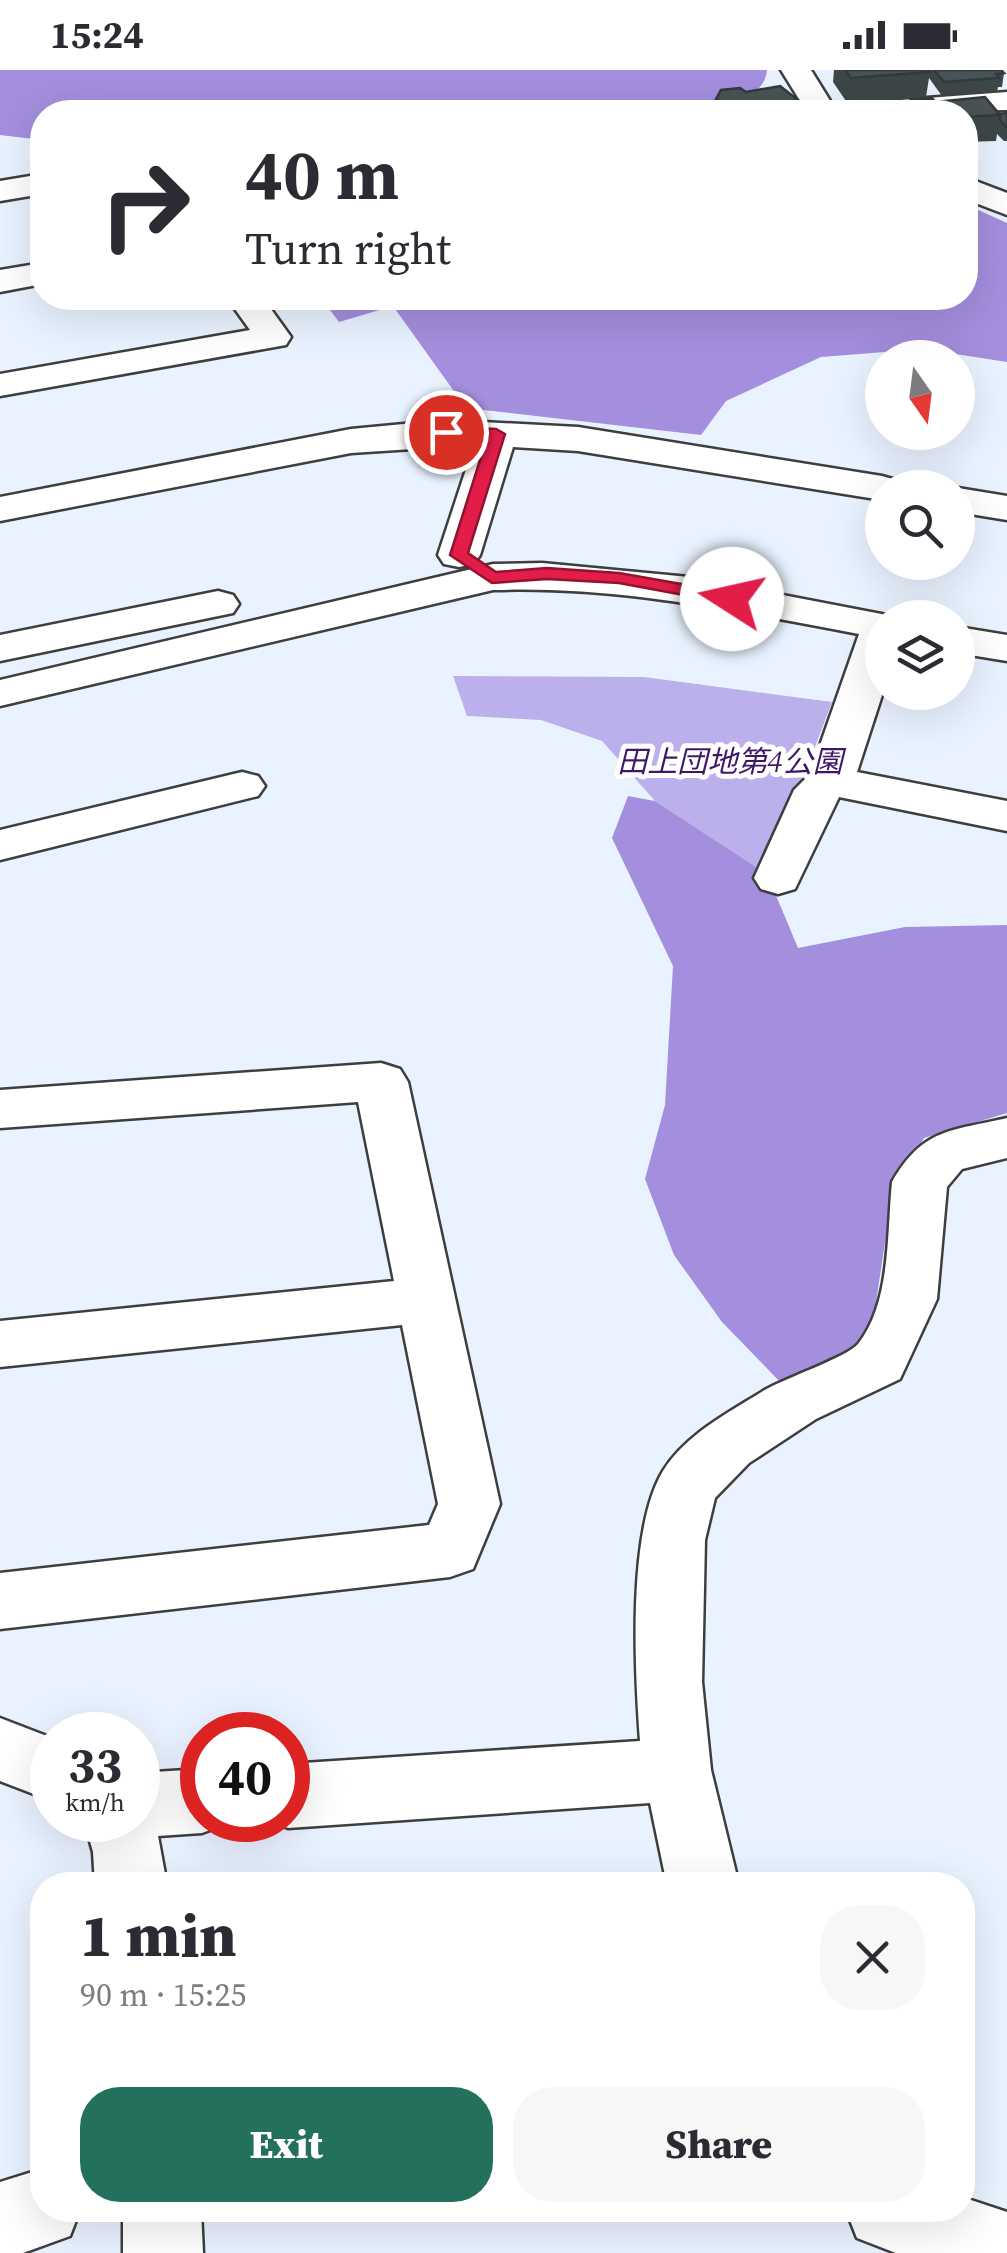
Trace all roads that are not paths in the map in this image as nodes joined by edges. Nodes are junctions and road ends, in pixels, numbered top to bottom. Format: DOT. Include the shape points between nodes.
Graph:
graph roads {
  1 [pos="796,70"];
  2 [pos="815,100"];
  3 [pos="1007,101"];
  4 [pos="978,103"];
  5 [pos="0,158"];
  6 [pos="30,161"];
  7 [pos="30,186"];
  8 [pos="0,191"];
  9 [pos="978,193"];
  10 [pos="1007,205"];
  11 [pos="30,276"];
  12 [pos="0,281"];
  13 [pos="254,310"];
  14 [pos="0,385"];
  15 [pos="496,434"];
  16 [pos="865,485"];
  17 [pos="975,503"];
  18 [pos="0,508"];
  19 [pos="1007,508"];
  20 [pos="476,566"];
  21 [pos="865,625"];
  22 [pos="975,643"];
  23 [pos="0,648"];
  24 [pos="1007,648"];
  25 [pos="865,680"];
  26 [pos="0,693"];
  27 [pos="832,781"];
  28 [pos="242,786"];
  29 [pos="1007,816"];
  30 [pos="0,844"];
  31 [pos="778,878"];
  32 [pos="0,1109"];
  33 [pos="1007,1138"];
  34 [pos="426,1300"];
  35 [pos="0,1344"];
  36 [pos="0,1600"];
  37 [pos="0,1749"];
  38 [pos="30,1761"];
  39 [pos="677,1770"];
  40 [pos="310,1795"];
  41 [pos="125,1842"];
  42 [pos="130,1872"];
  43 [pos="700,1872"];
  44 [pos="30,2212"];
  45 [pos="0,2221"];
  46 [pos="162,2222"];
  47 [pos="919,2222"];
  48 [pos="1007,2252"];
  49 [pos="163,2253"];
  1 -- 2 [label="street"];
  3 -- 4 [label="street"];
  5 -- 6 [label="street"];
  7 -- 8 [label="street"];
  9 -- 10 [label="street"];
  11 -- 12 [label="street"];
  13 -- 14 [label="street" via="273,336"];
  15 -- 16 [label="street" via="578,438"];
  15 -- 18 [label="street" via="351,441"];
  15 -- 20 [label="street"];
  17 -- 19 [label="street"];
  20 -- 21 [label="street" via="619,578"];
  20 -- 23 [label="street"];
  20 -- 26 [label="street"];
  22 -- 24 [label="street"];
  25 -- 27 [label="street"];
  27 -- 29 [label="street"];
  27 -- 31 [label="street" via="818,790"];
  28 -- 30 [label="street"];
  32 -- 34 [label="street" via="381,1082"];
  33 -- 39 [label="street" via="944,1154 920,1182 908,1299 878,1362 740,1436 687,1486 673,1540 669,1682"];
  34 -- 35 [label="street"];
  34 -- 36 [label="street" via="469,1504 450,1550"];
  37 -- 38 [label="street"];
  39 -- 40 [label="street"];
  39 -- 43 [label="street"];
  41 -- 42 [label="street"];
  44 -- 45 [label="street"];
  46 -- 49 [label="street"];
  47 -- 48 [label="street"];
}
